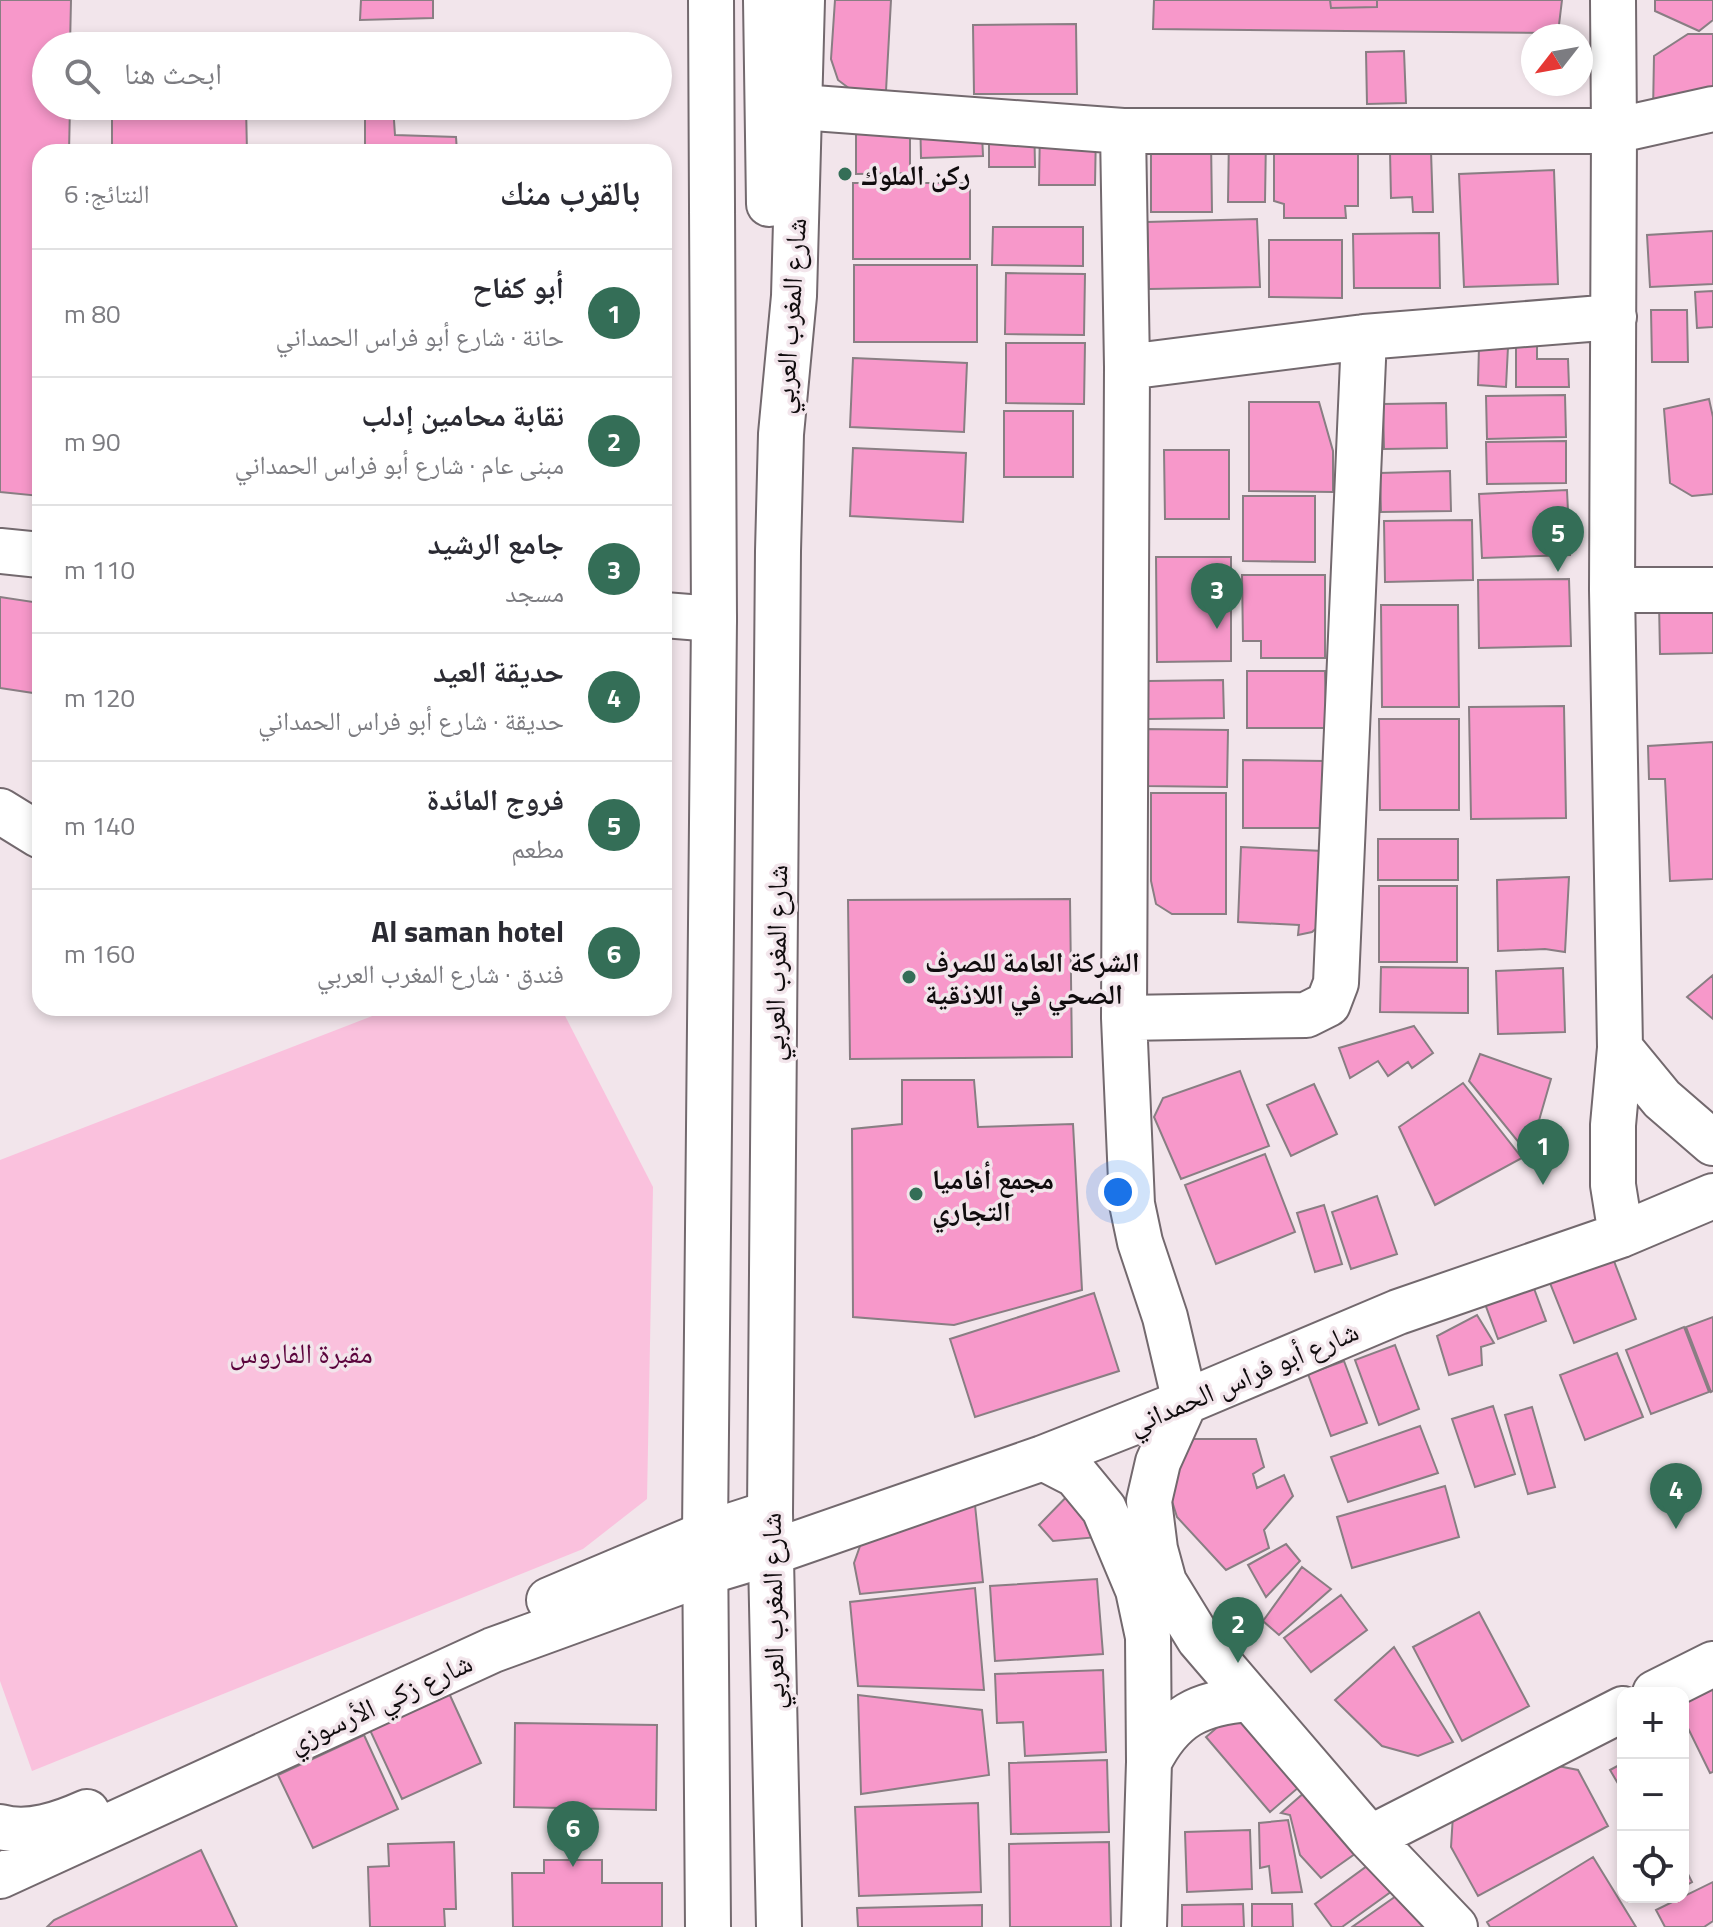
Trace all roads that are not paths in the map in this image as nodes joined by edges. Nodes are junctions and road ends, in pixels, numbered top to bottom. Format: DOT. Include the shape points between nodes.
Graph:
graph roads {
  1 [pos="711,0"];
  2 [pos="766,0"];
  3 [pos="802,0"];
  4 [pos="1613,0"];
  5 [pos="800,107"];
  6 [pos="1713,109"];
  7 [pos="1123,131"];
  8 [pos="1614,131"];
  9 [pos="1614,317"];
  10 [pos="1364,337"];
  11 [pos="1127,367"];
  12 [pos="781,434"];
  13 [pos="0,551"];
  14 [pos="32,554"];
  15 [pos="1612,590"];
  16 [pos="1713,590"];
  17 [pos="672,616"];
  18 [pos="714,619"];
  19 [pos="0,811"];
  20 [pos="32,831"];
  21 [pos="1124,1018"];
  22 [pos="1620,1048"];
  23 [pos="1713,1143"];
  24 [pos="1713,1196"];
  25 [pos="1621,1235"];
  26 [pos="1185,1402"];
  27 [pos="1043,1458"];
  28 [pos="770,1533"];
  29 [pos="706,1553"];
  30 [pos="1713,1664"];
  31 [pos="1667,1687"];
  32 [pos="1249,1699"];
  33 [pos="1617,1712"];
  34 [pos="1149,1762"];
  35 [pos="0,1827"];
  36 [pos="1370,1838"];
  37 [pos="0,1876"];
  38 [pos="708,1927"];
  39 [pos="779,1927"];
  40 [pos="1144,1927"];
  41 [pos="1455,1927"];
  1 -- 18 [label="street"];
  2 -- 12 [label="street" via="770,301"];
  3 -- 5 [label="street, شارع المغرب العربي"];
  4 -- 8 [label="street"];
  5 -- 7 [label="street"];
  5 -- 12 [label="street, شارع المغرب العربي" via="794,296"];
  6 -- 8 [label="street"];
  7 -- 8 [label="street"];
  7 -- 11 [label="street"];
  8 -- 9 [label="street"];
  9 -- 10 [label="street"];
  9 -- 15 [label="street"];
  10 -- 11 [label="street"];
  10 -- 21 [label="street" via="1336,983 1328,1004 1306,1015"];
  11 -- 21 [label="street"];
  12 -- 28 [label="street, شارع المغرب العربي"];
  13 -- 14 [label="street"];
  15 -- 16 [label="street"];
  15 -- 22 [label="street"];
  17 -- 18 [label="street"];
  18 -- 29 [label="street"];
  19 -- 20 [label="street"];
  21 -- 26 [label="street" via="1132,1204"];
  22 -- 23 [label="street" via="1662,1099"];
  22 -- 25 [label="street" via="1613,1185"];
  24 -- 25 [label="street, شارع أبو فراس الحمداني"];
  25 -- 26 [label="street, شارع أبو فراس الحمداني" via="1398,1312"];
  26 -- 27 [label="street, شارع أبو فراس الحمداني"];
  26 -- 32 [label="street" via="1158,1462 1149,1501 1155,1549 1164,1582 1199,1639"];
  27 -- 28 [label="street, شارع أبو فراس الحمداني"];
  27 -- 34 [label="street" via="1076,1475 1104,1509 1138,1590 1148,1637"];
  28 -- 29 [label="street, شارع زكي الأرسوزي"];
  28 -- 39 [label="street, شارع المغرب العربي"];
  29 -- 35 [label="street" via="498,1621 84,1813 40,1828"];
  29 -- 37 [label="street, شارع زكي الأرسوزي"];
  29 -- 38 [label="street"];
  30 -- 31 [label="street"];
  32 -- 34 [label="street" via="1219,1702 1184,1717"];
  32 -- 36 [label="street"];
  33 -- 36 [label="street"];
  34 -- 40 [label="street"];
  36 -- 41 [label="street"];
}
